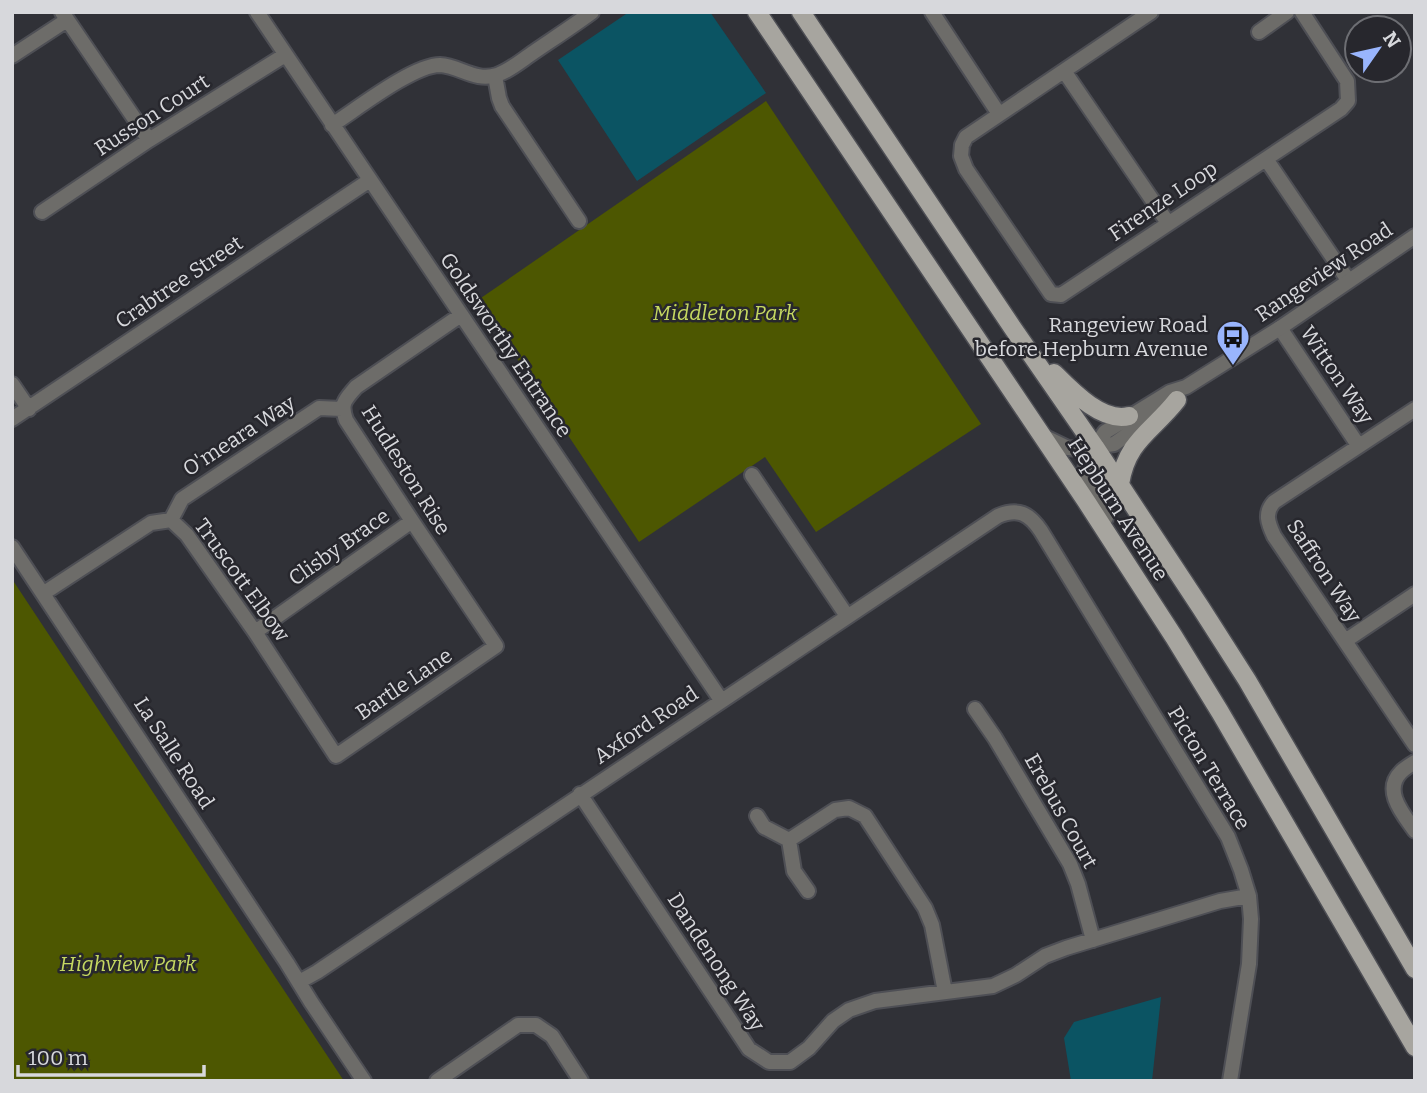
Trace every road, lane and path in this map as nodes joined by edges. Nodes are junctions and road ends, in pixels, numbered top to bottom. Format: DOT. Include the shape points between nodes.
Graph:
graph roads {
  1 [pos="257,12"];
  2 [pos="592,12"];
  3 [pos="757,12"];
  4 [pos="802,12"];
  5 [pos="932,12"];
  6 [pos="1151,12"];
  7 [pos="1287,12"];
  8 [pos="1302,12"];
  9 [pos="64,16"];
  10 [pos="1259,32"];
  11 [pos="285,55"];
  12 [pos="12,56"];
  13 [pos="1064,71"];
  14 [pos="495,76"];
  15 [pos="999,114"];
  16 [pos="332,125"];
  17 [pos="149,140"];
  18 [pos="1266,159"];
  19 [pos="369,180"];
  20 [pos="42,212"];
  21 [pos="579,221"];
  22 [pos="1168,223"];
  23 [pos="1415,236"];
  24 [pos="1348,281"];
  25 [pos="461,315"];
  26 [pos="1012,327"];
  27 [pos="1280,328"];
  28 [pos="12,384"];
  29 [pos="1182,394"];
  30 [pos="29,409"];
  31 [pos="1415,409"];
  32 [pos="342,410"];
  33 [pos="1129,416"];
  34 [pos="12,419"];
  35 [pos="1042,435"];
  36 [pos="1358,445"];
  37 [pos="1095,447"];
  38 [pos="752,475"];
  39 [pos="1120,484"];
  40 [pos="1020,512"];
  41 [pos="171,520"];
  42 [pos="412,521"];
  43 [pos="12,547"];
  44 [pos="44,593"];
  45 [pos="1415,594"];
  46 [pos="1154,605"];
  47 [pos="847,616"];
  48 [pos="255,632"];
  49 [pos="1345,641"];
  50 [pos="496,646"];
  51 [pos="721,700"];
  52 [pos="975,709"];
  53 [pos="1415,746"];
  54 [pos="336,756"];
  55 [pos="1415,762"];
  56 [pos="580,794"];
  57 [pos="757,816"];
  58 [pos="1415,831"];
  59 [pos="789,840"];
  60 [pos="808,891"];
  61 [pos="1249,896"];
  62 [pos="1093,940"];
  63 [pos="1415,969"];
  64 [pos="299,982"];
  65 [pos="945,992"];
  66 [pos="1415,1047"];
  67 [pos="364,1081"];
  68 [pos="437,1081"];
  69 [pos="581,1081"];
  70 [pos="1230,1081"];
  1 -- 11 [label="street, Goldsworthy Entrance"];
  2 -- 14 [label="street"];
  3 -- 35 [label="main road, Hepburn Avenue"];
  4 -- 26 [label="main road, Hepburn Avenue"];
  5 -- 15 [label="street"];
  6 -- 13 [label="street"];
  7 -- 10 [label="street"];
  8 -- 18 [label="street, Firenze Loop" via="1348,81 1348,101"];
  9 -- 12 [label="street"];
  9 -- 17 [label="street"];
  11 -- 16 [label="street, Goldsworthy Entrance"];
  11 -- 17 [label="street, Russon Court"];
  13 -- 15 [label="street"];
  13 -- 22 [label="street"];
  14 -- 16 [label="street" via="476,76 441,65 421,69"];
  14 -- 21 [label="street" via="502,106"];
  15 -- 22 [label="street, Firenze Loop" via="966,137 961,156 1051,294 1061,295"];
  16 -- 19 [label="street, Goldsworthy Entrance"];
  17 -- 20 [label="street, Russon Court"];
  18 -- 22 [label="street, Firenze Loop"];
  18 -- 24 [label="street"];
  19 -- 25 [label="street, Goldsworthy Entrance"];
  19 -- 30 [label="street, Crabtree Street"];
  23 -- 24 [label="street, Rangeview Road"];
  24 -- 27 [label="street, Rangeview Road"];
  25 -- 32 [label="street, Hudleston Rise" via="356,387"];
  25 -- 51 [label="street, Goldsworthy Entrance"];
  26 -- 33 [label="main road" via="1082,400 1114,417"];
  26 -- 37 [label="main road, Hepburn Avenue"];
  27 -- 29 [label="street, Rangeview Road"];
  27 -- 36 [label="street, Witton Way"];
  28 -- 30 [label="street"];
  29 -- 33 [label="street, Rangeview Road" via="1170,392"];
  29 -- 37 [label="street, Rangeview Road" via="1114,443"];
  29 -- 39 [label="main road" via="1133,447"];
  30 -- 34 [label="street, Crabtree Street"];
  31 -- 36 [label="street"];
  32 -- 41 [label="street, O'meara Way" via="319,408 182,499"];
  32 -- 42 [label="street, Hudleston Rise"];
  33 -- 37 [label="street, Rangeview Road" via="1105,432"];
  35 -- 37 [label="street, Rangeview Road" via="1068,448"];
  35 -- 46 [label="main road, Hepburn Avenue"];
  36 -- 49 [label="street, Saffron Way" via="1274,502 1267,517 1274,536"];
  37 -- 39 [label="main road, Hepburn Avenue"];
  37 -- 46 [label="street" via="1085,464 1089,488"];
  38 -- 47 [label="street"];
  39 -- 63 [label="main road, Hepburn Avenue" via="1247,680"];
  40 -- 47 [label="street, Axford Road" via="998,516"];
  40 -- 61 [label="street, Picton Terrace" via="1041,531 1228,837"];
  41 -- 44 [label="street, Truscott Elbow" via="151,523"];
  41 -- 48 [label="street, Truscott Elbow" via="187,535"];
  42 -- 48 [label="street, Clisby Brace"];
  42 -- 50 [label="street, Hudleston Rise"];
  43 -- 44 [label="street, La Salle Road"];
  44 -- 64 [label="street, La Salle Road"];
  45 -- 49 [label="street"];
  46 -- 66 [label="main road, Hepburn Avenue"];
  47 -- 51 [label="street, Axford Road"];
  48 -- 54 [label="street, Truscott Elbow"];
  49 -- 53 [label="street, Saffron Way"];
  50 -- 54 [label="street, Bartle Lane"];
  51 -- 56 [label="street, Axford Road"];
  52 -- 62 [label="street, Erebus Court" via="1070,864"];
  55 -- 58 [label="street" via="1401,772 1394,790 1395,801"];
  56 -- 64 [label="street, Axford Road"];
  56 -- 65 [label="street, Dandenong Way" via="749,1049 769,1062 790,1062 849,1010 875,1001"];
  57 -- 59 [label="street" via="764,827"];
  59 -- 60 [label="street" via="794,871"];
  59 -- 65 [label="street" via="835,810 849,808 865,816 925,908"];
  61 -- 62 [label="street, Dandenong Way"];
  61 -- 70 [label="street, Picton Terrace" via="1249,964"];
  62 -- 65 [label="street, Dandenong Way" via="1045,956 993,986"];
  64 -- 67 [label="street, La Salle Road"];
  68 -- 69 [label="street" via="518,1025 536,1025 552,1037"];
}
